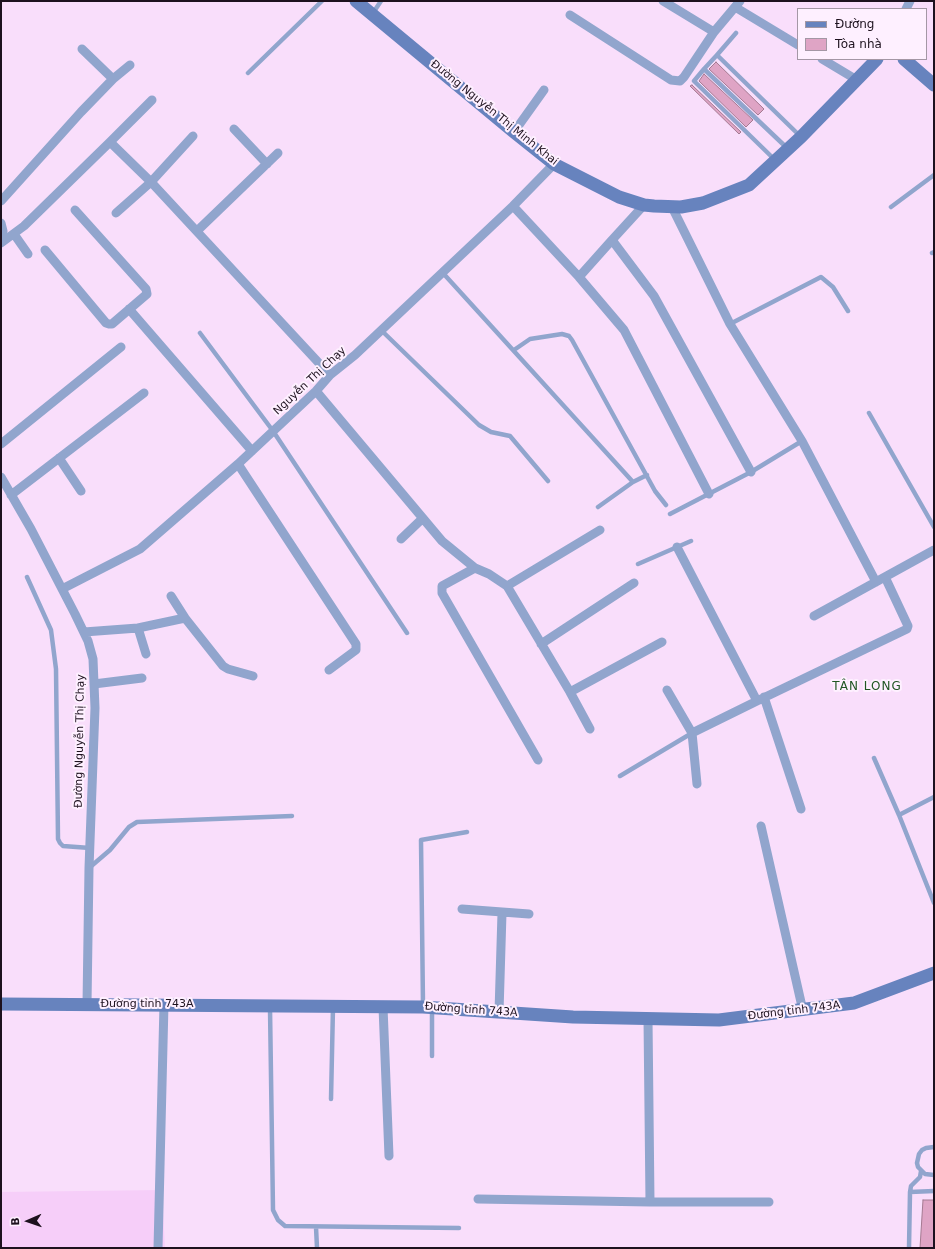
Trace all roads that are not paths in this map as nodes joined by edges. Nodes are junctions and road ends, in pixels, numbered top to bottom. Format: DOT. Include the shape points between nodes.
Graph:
graph roads {
  1 [pos="322,1"];
  2 [pos="356,1"];
  3 [pos="381,1"];
  4 [pos="662,1"];
  5 [pos="737,4"];
  6 [pos="372,14"];
  7 [pos="570,15"];
  8 [pos="714,32"];
  9 [pos="736,33"];
  10 [pos="797,44"];
  11 [pos="82,49"];
  12 [pos="717,55"];
  13 [pos="824,60"];
  14 [pos="876,60"];
  15 [pos="905,60"];
  16 [pos="130,65"];
  17 [pos="704,69"];
  18 [pos="248,73"];
  19 [pos="113,79"];
  20 [pos="857,80"];
  21 [pos="934,85"];
  22 [pos="544,90"];
  23 [pos="152,100"];
  24 [pos="234,129"];
  25 [pos="514,132"];
  26 [pos="193,136"];
  27 [pos="801,137"];
  28 [pos="110,142"];
  29 [pos="788,149"];
  30 [pos="278,153"];
  31 [pos="776,160"];
  32 [pos="267,164"];
  33 [pos="554,164"];
  34 [pos="934,175"];
  35 [pos="151,182"];
  36 [pos="1,201"];
  37 [pos="644,205"];
  38 [pos="513,206"];
  39 [pos="672,207"];
  40 [pos="891,207"];
  41 [pos="75,210"];
  42 [pos="116,212"];
  43 [pos="1,223"];
  44 [pos="197,232"];
  45 [pos="14,234"];
  46 [pos="612,240"];
  47 [pos="1,241"];
  48 [pos="45,250"];
  49 [pos="28,254"];
  50 [pos="442,272"];
  51 [pos="578,278"];
  52 [pos="130,309"];
  53 [pos="848,311"];
  54 [pos="730,324"];
  55 [pos="381,330"];
  56 [pos="200,333"];
  57 [pos="121,347"];
  58 [pos="514,350"];
  59 [pos="330,375"];
  60 [pos="316,391"];
  61 [pos="144,392"];
  62 [pos="869,413"];
  63 [pos="273,431"];
  64 [pos="802,441"];
  65 [pos="1,444"];
  66 [pos="252,451"];
  67 [pos="59,458"];
  68 [pos="238,464"];
  69 [pos="751,472"];
  70 [pos="647,475"];
  71 [pos="1,477"];
  72 [pos="548,481"];
  73 [pos="634,482"];
  74 [pos="81,491"];
  75 [pos="709,494"];
  76 [pos="11,495"];
  77 [pos="666,505"];
  78 [pos="598,507"];
  79 [pos="670,514"];
  80 [pos="423,518"];
  81 [pos="934,527"];
  82 [pos="600,530"];
  83 [pos="401,540"];
  84 [pos="691,541"];
  85 [pos="678,547"];
  86 [pos="934,550"];
  87 [pos="638,564"];
  88 [pos="475,568"];
  89 [pos="28,577"];
  90 [pos="885,577"];
  91 [pos="876,582"];
  92 [pos="634,583"];
  93 [pos="507,586"];
  94 [pos="62,588"];
  95 [pos="171,596"];
  96 [pos="814,616"];
  97 [pos="185,618"];
  98 [pos="138,628"];
  99 [pos="84,632"];
  100 [pos="407,633"];
  101 [pos="662,642"];
  102 [pos="541,644"];
  103 [pos="146,654"];
  104 [pos="329,670"];
  105 [pos="253,676"];
  106 [pos="142,678"];
  107 [pos="94,684"];
  108 [pos="667,690"];
  109 [pos="570,692"];
  110 [pos="760,699"];
  111 [pos="590,729"];
  112 [pos="692,733"];
  113 [pos="874,758"];
  114 [pos="538,760"];
  115 [pos="620,776"];
  116 [pos="697,784"];
  117 [pos="934,798"];
  118 [pos="801,809"];
  119 [pos="899,815"];
  120 [pos="292,816"];
  121 [pos="761,826"];
  122 [pos="467,832"];
  123 [pos="90,848"];
  124 [pos="90,868"];
  125 [pos="934,903"];
  126 [pos="462,909"];
  127 [pos="502,913"];
  128 [pos="529,914"];
  129 [pos="934,973"];
  130 [pos="1,1004"];
  131 [pos="87,1004"];
  132 [pos="164,1004"];
  133 [pos="270,1005"];
  134 [pos="333,1006"];
  135 [pos="383,1007"];
  136 [pos="428,1007"];
  137 [pos="803,1011"];
  138 [pos="499,1012"];
  139 [pos="648,1019"];
  140 [pos="432,1056"];
  141 [pos="331,1099"];
  142 [pos="934,1147"];
  143 [pos="389,1156"];
  144 [pos="921,1171"];
  145 [pos="934,1175"];
  146 [pos="934,1191"];
  147 [pos="910,1192"];
  148 [pos="478,1200"];
  149 [pos="650,1202"];
  150 [pos="769,1202"];
  151 [pos="316,1228"];
  152 [pos="459,1228"];
  153 [pos="158,1248"];
  154 [pos="317,1248"];
  155 [pos="909,1248"];
  1 -- 18 [label="lane"];
  2 -- 6 [label="main road, Đường Nguyễn Thị Minh Khai"];
  3 -- 6 [label="lane"];
  4 -- 8 [label="street"];
  5 -- 8 [label="street"];
  5 -- 10 [label="street"];
  6 -- 25 [label="main road, Đường Nguyễn Thị Minh Khai"];
  7 -- 8 [label="street" via="671,80 680,81 684,77"];
  9 -- 12 [label="lane"];
  11 -- 19 [label="street"];
  12 -- 17 [label="lane"];
  12 -- 27 [label="lane"];
  13 -- 20 [label="street"];
  14 -- 20 [label="main road, Đường Nguyễn Thị Minh Khai"];
  15 -- 21 [label="main road"];
  16 -- 19 [label="street"];
  17 -- 29 [label="lane"];
  17 -- 31 [label="lane" via="694,81"];
  19 -- 36 [label="street"];
  20 -- 27 [label="main road, Đường Nguyễn Thị Minh Khai"];
  22 -- 25 [label="street"];
  23 -- 28 [label="street"];
  24 -- 32 [label="street"];
  25 -- 33 [label="main road, Đường Nguyễn Thị Minh Khai"];
  26 -- 35 [label="street"];
  27 -- 29 [label="main road, Đường Nguyễn Thị Minh Khai"];
  28 -- 35 [label="street"];
  28 -- 45 [label="street"];
  29 -- 31 [label="main road, Đường Nguyễn Thị Minh Khai"];
  30 -- 32 [label="street"];
  31 -- 39 [label="main road, Đường Nguyễn Thị Minh Khai" via="749,185 703,203"];
  32 -- 44 [label="street"];
  33 -- 37 [label="main road, Đường Nguyễn Thị Minh Khai" via="619,197"];
  33 -- 38 [label="street, Nguyễn Thị Chạy"];
  34 -- 40 [label="lane"];
  35 -- 42 [label="street"];
  35 -- 44 [label="street"];
  37 -- 39 [label="main road, Đường Nguyễn Thị Minh Khai"];
  37 -- 46 [label="street"];
  38 -- 50 [label="street, Nguyễn Thị Chạy"];
  38 -- 51 [label="street"];
  39 -- 54 [label="street"];
  41 -- 52 [label="street" via="146,288 147,294"];
  43 -- 47 [label="street"];
  44 -- 59 [label="street"];
  45 -- 47 [label="street"];
  45 -- 49 [label="street"];
  46 -- 51 [label="street"];
  46 -- 69 [label="street" via="654,296"];
  48 -- 52 [label="street" via="106,322 112,324"];
  50 -- 55 [label="street, Nguyễn Thị Chạy"];
  50 -- 58 [label="lane"];
  51 -- 75 [label="street" via="624,330"];
  52 -- 66 [label="street"];
  53 -- 54 [label="lane" via="833,287 821,277"];
  54 -- 64 [label="street"];
  55 -- 59 [label="street, Nguyễn Thị Chạy"];
  55 -- 72 [label="lane" via="479,425 492,432 510,436"];
  56 -- 63 [label="lane"];
  57 -- 65 [label="street"];
  58 -- 70 [label="lane" via="530,339 562,334 569,336"];
  58 -- 73 [label="lane"];
  59 -- 60 [label="street, Nguyễn Thị Chạy"];
  60 -- 63 [label="street, Nguyễn Thị Chạy"];
  60 -- 80 [label="street"];
  61 -- 67 [label="street"];
  62 -- 81 [label="lane"];
  63 -- 66 [label="street, Nguyễn Thị Chạy"];
  63 -- 100 [label="lane"];
  64 -- 69 [label="lane"];
  64 -- 91 [label="street"];
  66 -- 68 [label="street, Nguyễn Thị Chạy"];
  67 -- 74 [label="street"];
  67 -- 76 [label="street"];
  68 -- 94 [label="street, Nguyễn Thị Chạy" via="140,549"];
  68 -- 104 [label="street" via="356,644 356,650"];
  69 -- 75 [label="lane"];
  70 -- 73 [label="lane"];
  70 -- 77 [label="lane"];
  71 -- 76 [label="street, Đường Nguyễn Thị Chạy"];
  73 -- 78 [label="lane"];
  75 -- 79 [label="lane"];
  76 -- 94 [label="street, Đường Nguyễn Thị Chạy"];
  80 -- 83 [label="street"];
  80 -- 88 [label="street" via="442,541"];
  82 -- 93 [label="street"];
  84 -- 85 [label="lane"];
  85 -- 87 [label="lane"];
  85 -- 110 [label="street"];
  86 -- 90 [label="street"];
  88 -- 93 [label="street"];
  88 -- 114 [label="street" via="442,586 442,593"];
  89 -- 123 [label="lane" via="51,630 56,669 58,839 63,846"];
  90 -- 91 [label="street"];
  90 -- 110 [label="street" via="908,626 907,629"];
  91 -- 96 [label="street"];
  92 -- 102 [label="street"];
  93 -- 102 [label="street"];
  94 -- 99 [label="street, Đường Nguyễn Thị Chạy"];
  95 -- 97 [label="street"];
  97 -- 98 [label="street"];
  97 -- 105 [label="street" via="223,666"];
  98 -- 99 [label="street"];
  98 -- 103 [label="street"];
  99 -- 107 [label="street, Đường Nguyễn Thị Chạy" via="93,659"];
  101 -- 109 [label="street"];
  102 -- 109 [label="street"];
  106 -- 107 [label="street"];
  107 -- 123 [label="street, Đường Nguyễn Thị Chạy"];
  108 -- 112 [label="street"];
  109 -- 111 [label="street"];
  110 -- 112 [label="street"];
  110 -- 118 [label="street"];
  112 -- 115 [label="lane"];
  112 -- 116 [label="street"];
  113 -- 119 [label="lane"];
  117 -- 119 [label="lane"];
  119 -- 125 [label="lane"];
  120 -- 124 [label="lane" via="137,822 129,827 110,850"];
  121 -- 137 [label="street"];
  122 -- 136 [label="lane" via="422,840"];
  123 -- 124 [label="street, Đường Nguyễn Thị Chạy"];
  124 -- 131 [label="street, Đường Nguyễn Thị Chạy"];
  126 -- 127 [label="street"];
  127 -- 128 [label="street"];
  127 -- 138 [label="street"];
  129 -- 137 [label="main road, Đường tỉnh 743A" via="854,1003"];
  130 -- 131 [label="main road, Đường tỉnh 743A"];
  131 -- 132 [label="main road, Đường tỉnh 743A"];
  132 -- 133 [label="main road, Đường tỉnh 743A"];
  132 -- 153 [label="street"];
  133 -- 134 [label="main road, Đường tỉnh 743A"];
  133 -- 151 [label="lane" via="274,1210 278,1220 285,1226"];
  134 -- 135 [label="main road, Đường tỉnh 743A"];
  134 -- 141 [label="lane"];
  135 -- 136 [label="main road, Đường tỉnh 743A"];
  135 -- 143 [label="street"];
  136 -- 138 [label="main road, Đường tỉnh 743A"];
  136 -- 140 [label="lane"];
  137 -- 139 [label="main road, Đường tỉnh 743A" via="719,1020"];
  138 -- 139 [label="main road, Đường tỉnh 743A" via="573,1018"];
  139 -- 149 [label="street"];
  142 -- 144 [label="lane" via="926,1148 919,1154 917,1163"];
  144 -- 145 [label="lane"];
  144 -- 147 [label="lane"];
  146 -- 147 [label="lane"];
  147 -- 155 [label="lane"];
  148 -- 149 [label="street"];
  149 -- 150 [label="street"];
  151 -- 152 [label="lane"];
  151 -- 154 [label="lane"];
}
